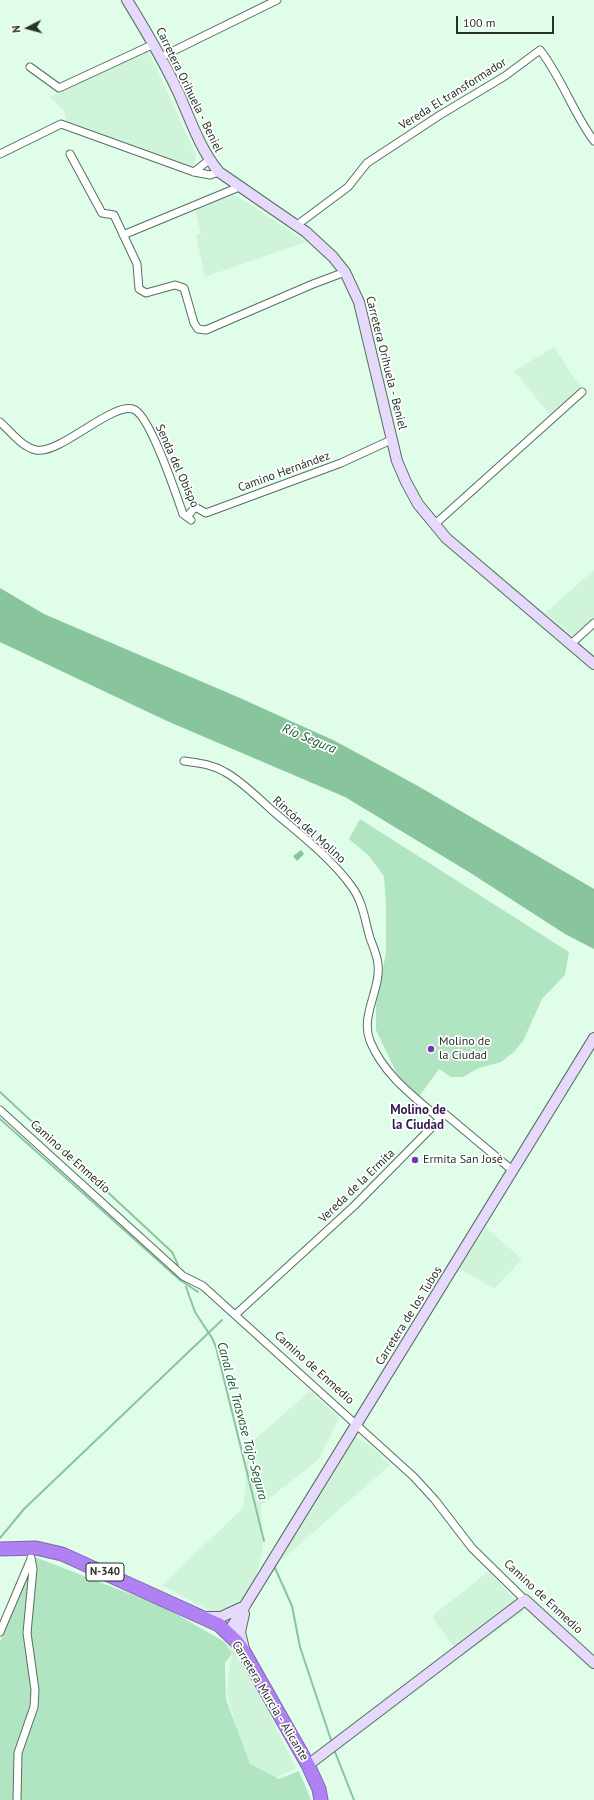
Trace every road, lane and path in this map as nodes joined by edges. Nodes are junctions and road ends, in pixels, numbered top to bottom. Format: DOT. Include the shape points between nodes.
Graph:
graph roads {
  1 [pos="127,0"];
  2 [pos="277,0"];
  3 [pos="154,44"];
  4 [pos="161,58"];
  5 [pos="30,67"];
  6 [pos="594,141"];
  7 [pos="0,154"];
  8 [pos="70,154"];
  9 [pos="209,160"];
  10 [pos="194,172"];
  11 [pos="219,172"];
  12 [pos="239,187"];
  13 [pos="297,225"];
  14 [pos="123,235"];
  15 [pos="345,272"];
  16 [pos="582,392"];
  17 [pos="0,422"];
  18 [pos="391,440"];
  19 [pos="189,518"];
  20 [pos="434,525"];
  21 [pos="594,623"];
  22 [pos="571,644"];
  23 [pos="594,664"];
  24 [pos="184,761"];
  25 [pos="594,1038"];
  26 [pos="0,1110"];
  27 [pos="440,1119"];
  28 [pos="512,1170"];
  29 [pos="235,1315"];
  30 [pos="358,1424"];
  31 [pos="0,1549"];
  32 [pos="33,1553"];
  33 [pos="525,1600"];
  34 [pos="246,1606"];
  35 [pos="204,1617"];
  36 [pos="0,1632"];
  37 [pos="228,1633"];
  38 [pos="244,1652"];
  39 [pos="594,1664"];
  40 [pos="308,1765"];
  41 [pos="17,1800"];
  42 [pos="321,1800"];
  1 -- 3 [label="main road, Carretera Orihuela - Beniel"];
  2 -- 4 [label="street"];
  3 -- 4 [label="main road, Carretera Orihuela - Beniel"];
  3 -- 5 [label="street" via="59,88"];
  4 -- 9 [label="main road, Carretera Orihuela - Beniel"];
  6 -- 13 [label="street, Vereda El transformador" via="540,50 505,76 367,163 348,187"];
  7 -- 10 [label="street" via="61,124"];
  8 -- 14 [label="street" via="102,213 114,215"];
  9 -- 10 [label="street"];
  9 -- 11 [label="main road, Carretera Orihuela - Beniel"];
  10 -- 11 [label="street" via="210,176"];
  11 -- 12 [label="main road, Carretera Orihuela - Beniel"];
  12 -- 13 [label="main road, Carretera Orihuela - Beniel"];
  12 -- 14 [label="street"];
  13 -- 15 [label="main road, Carretera Orihuela - Beniel" via="333,257"];
  14 -- 15 [label="street" via="137,264 139,289 146,293 175,285 184,288 198,329 206,330"];
  15 -- 18 [label="main road, Carretera Orihuela - Beniel" via="359,302"];
  16 -- 20 [label="street"];
  17 -- 19 [label="street, Senda del Obispo" via="22,442 36,450 46,449 125,408 135,410 148,425 183,514"];
  18 -- 19 [label="street, Camino Hernández" via="341,463 206,513 195,508"];
  18 -- 20 [label="main road, Carretera Orihuela - Beniel" via="406,482"];
  20 -- 22 [label="main road, Carretera Orihuela - Beniel"];
  21 -- 22 [label="street"];
  22 -- 23 [label="main road, Carretera Orihuela - Beniel"];
  24 -- 27 [label="street, Rincón del Molino" via="214,767 232,776 310,842 353,888 363,911 378,964 378,979 368,1023 369,1039 390,1075"];
  25 -- 28 [label="main road, Carretera de los Tubos"];
  26 -- 29 [label="street, Camino de Enmedio" via="178,1272 203,1286"];
  27 -- 28 [label="street" via="445,1114"];
  27 -- 29 [label="street, Vereda de la Ermita" via="354,1206"];
  28 -- 30 [label="main road, Carretera de los Tubos"];
  29 -- 30 [label="street, Camino de Enmedio"];
  30 -- 33 [label="street, Camino de Enmedio" via="425,1488 472,1548"];
  30 -- 34 [label="main road, Carretera de los Tubos"];
  31 -- 32 [label="highway, Carretera Murcia - Alicante / N-340"];
  32 -- 35 [label="highway, Carretera Murcia - Alicante / N-340" via="49,1550 75,1559"];
  32 -- 36 [label="street"];
  32 -- 41 [label="street" via="27,1633 35,1701 18,1753"];
  33 -- 39 [label="main road, Camino de Enmedio"];
  33 -- 40 [label="main road"];
  34 -- 35 [label="main road" via="222,1617"];
  34 -- 37 [label="main road, Carretera de los Tubos"];
  34 -- 38 [label="main road, Carretera de los Tubos" via="240,1632"];
  35 -- 37 [label="highway, Carretera Murcia - Alicante / N-340"];
  37 -- 38 [label="highway, Carretera Murcia - Alicante / N-340"];
  38 -- 40 [label="highway, Carretera Murcia - Alicante / N-340"];
  40 -- 42 [label="highway, Carretera Murcia - Alicante / N-340"];
}
